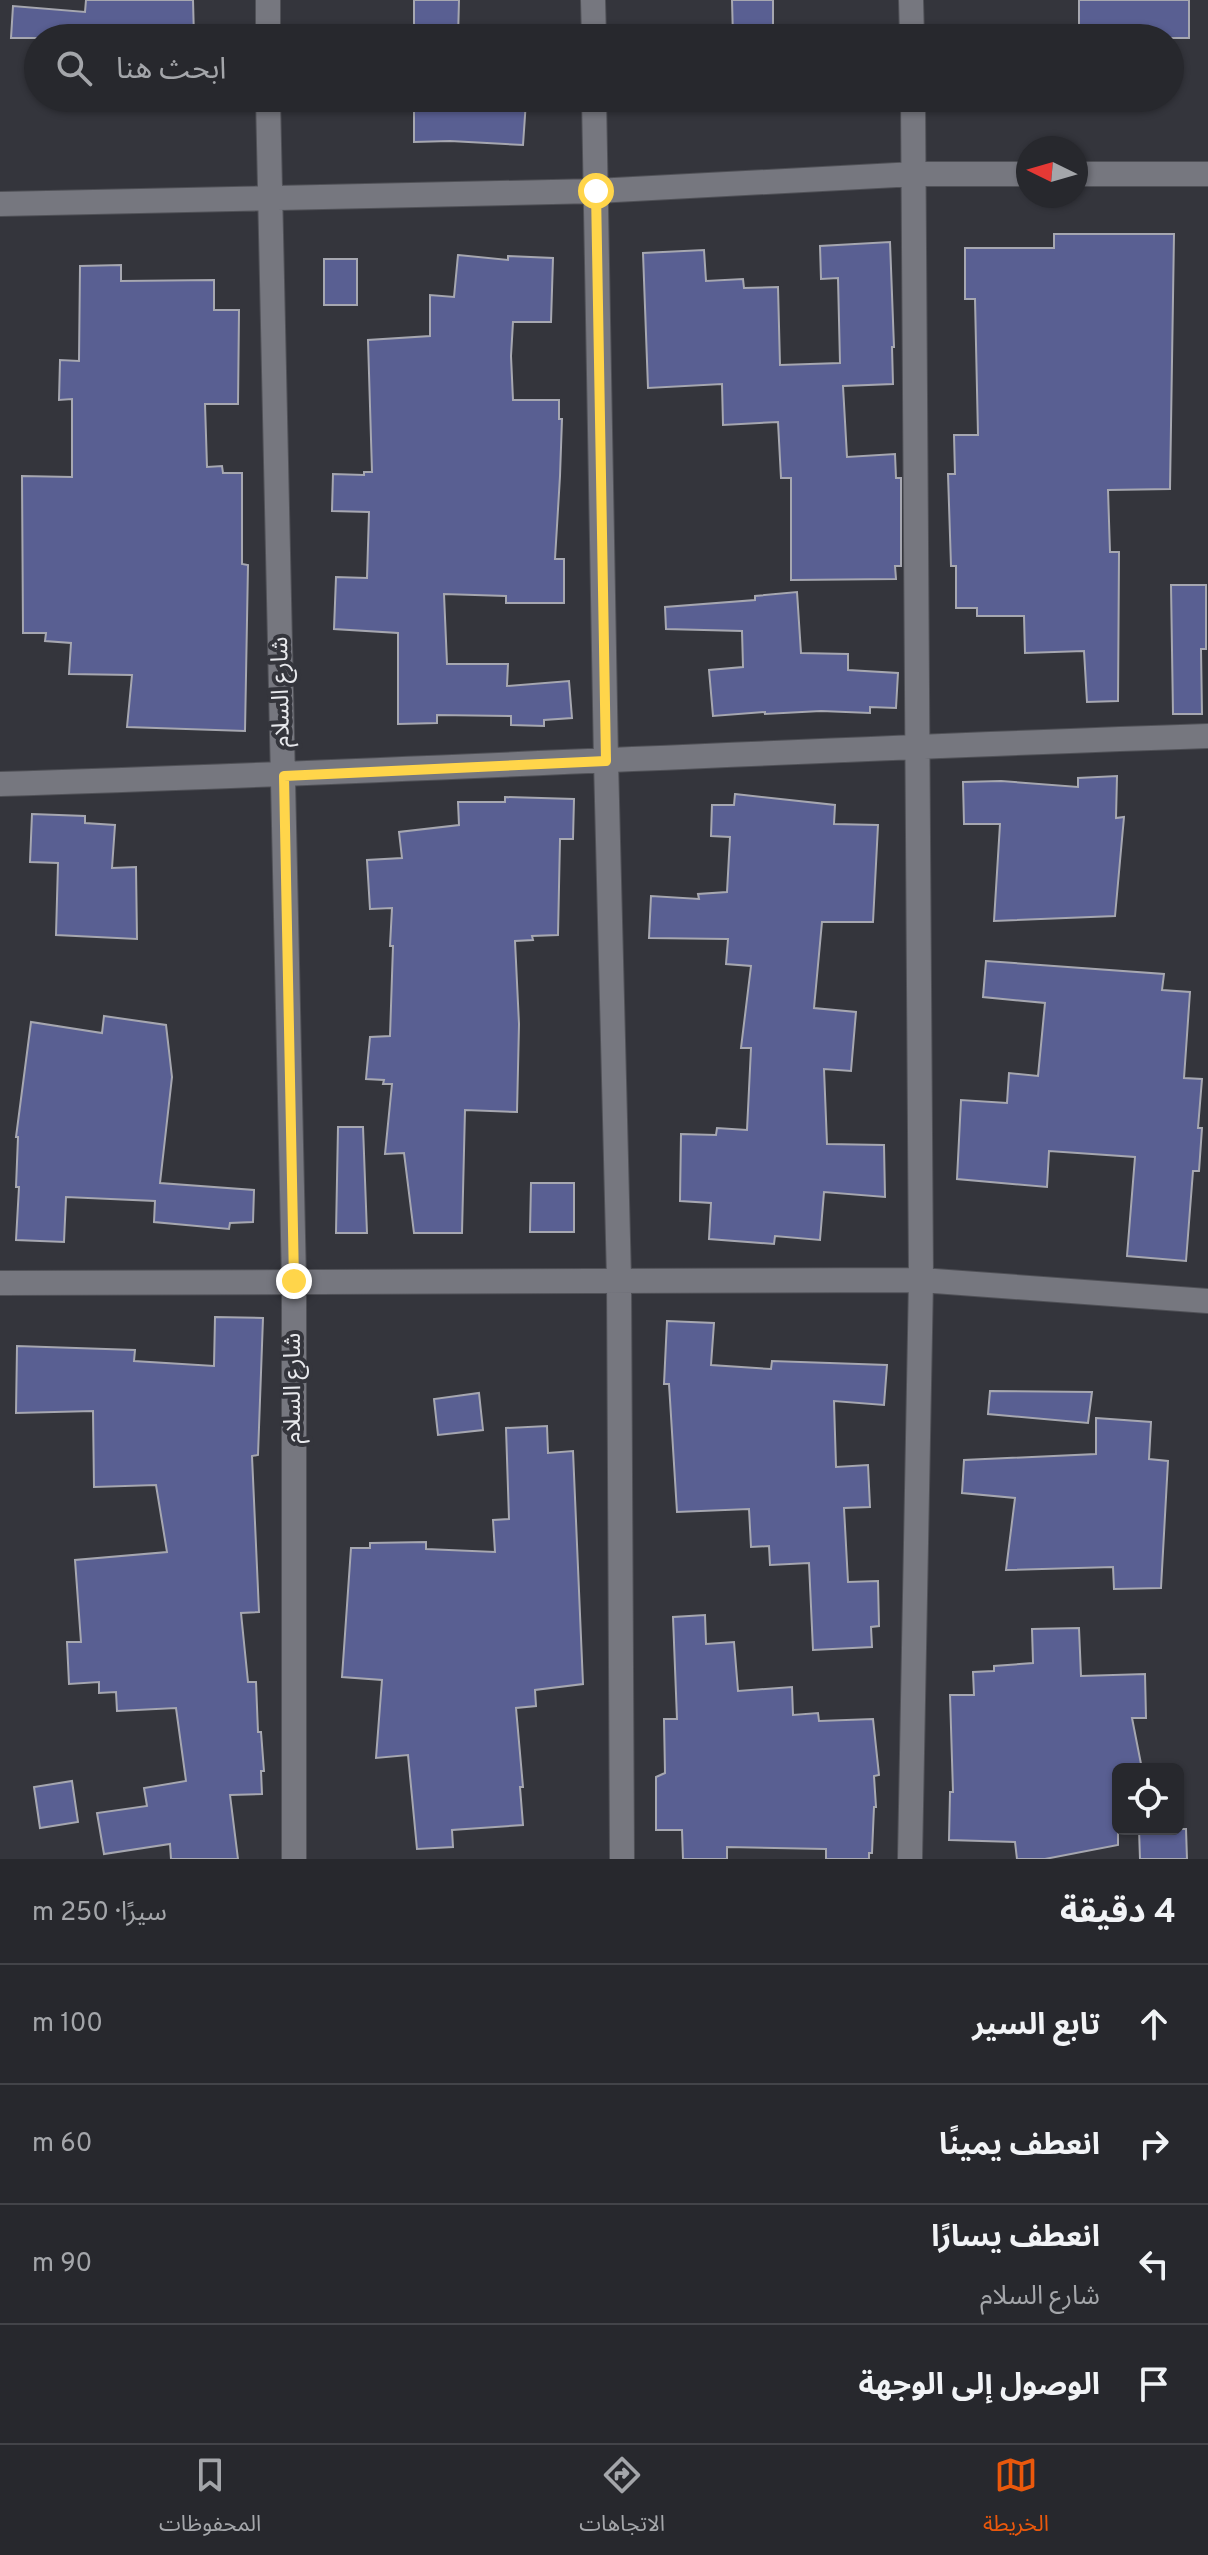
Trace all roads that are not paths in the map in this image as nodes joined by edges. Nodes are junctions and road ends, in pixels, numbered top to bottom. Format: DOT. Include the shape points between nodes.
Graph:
graph roads {
  1 [pos="268,0"];
  2 [pos="593,0"];
  3 [pos="911,0"];
  4 [pos="268,24"];
  5 [pos="594,24"];
  6 [pos="912,24"];
  7 [pos="268,112"];
  8 [pos="594,112"];
  9 [pos="913,112"];
  10 [pos="915,174"];
  11 [pos="1016,174"];
  12 [pos="1088,174"];
  13 [pos="1208,174"];
  14 [pos="596,191"];
  15 [pos="269,198"];
  16 [pos="0,204"];
  17 [pos="1208,736"];
  18 [pos="916,746"];
  19 [pos="606,761"];
  20 [pos="284,776"];
  21 [pos="0,784"];
  22 [pos="619,1279"];
  23 [pos="921,1280"];
  24 [pos="294,1281"];
  25 [pos="0,1283"];
  26 [pos="1208,1301"];
  27 [pos="294,1859"];
  28 [pos="622,1859"];
  29 [pos="910,1859"];
  1 -- 4 [label="street"];
  2 -- 5 [label="street"];
  3 -- 6 [label="street"];
  7 -- 15 [label="street, شارع السلام"];
  8 -- 14 [label="street"];
  9 -- 10 [label="street"];
  10 -- 11 [label="street"];
  10 -- 14 [label="street"];
  10 -- 18 [label="street"];
  12 -- 13 [label="street"];
  14 -- 15 [label="street"];
  14 -- 19 [label="street"];
  15 -- 16 [label="street"];
  15 -- 20 [label="street, شارع السلام"];
  17 -- 18 [label="street"];
  18 -- 19 [label="street"];
  18 -- 23 [label="street"];
  19 -- 20 [label="street"];
  19 -- 22 [label="street"];
  20 -- 21 [label="street"];
  20 -- 24 [label="street, شارع السلام"];
  22 -- 23 [label="street"];
  22 -- 24 [label="street"];
  22 -- 28 [label="street"];
  23 -- 26 [label="street"];
  23 -- 29 [label="street"];
  24 -- 25 [label="street"];
  24 -- 27 [label="street, شارع السلام"];
}
